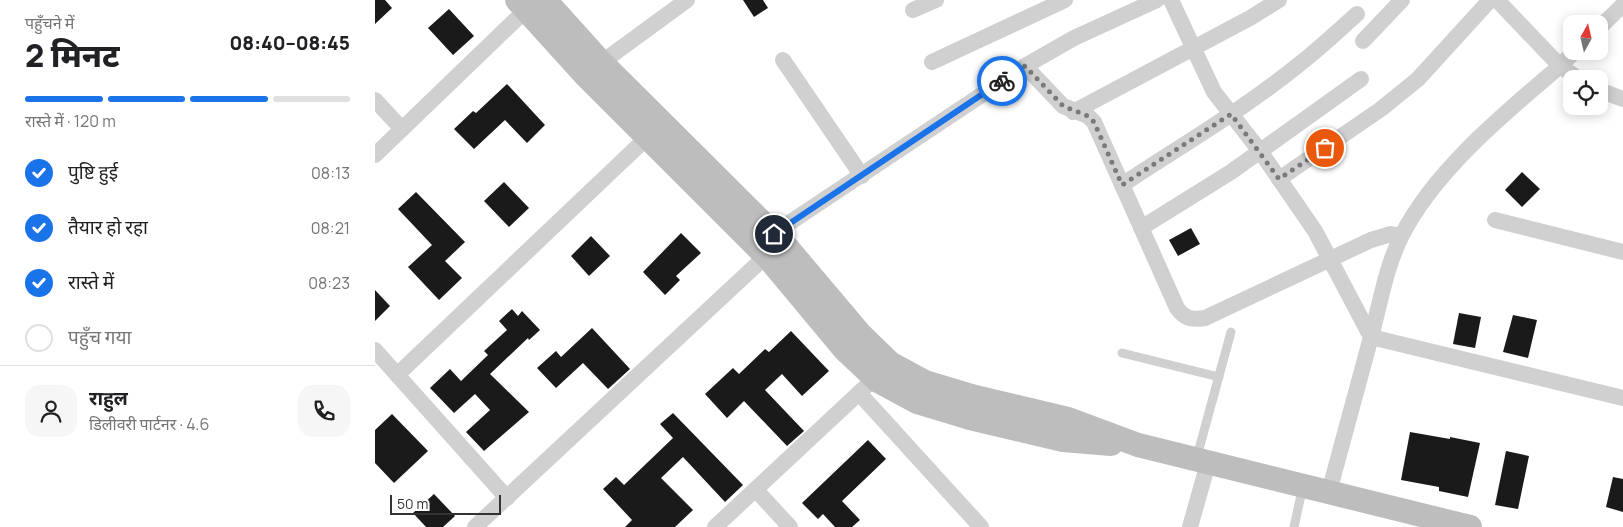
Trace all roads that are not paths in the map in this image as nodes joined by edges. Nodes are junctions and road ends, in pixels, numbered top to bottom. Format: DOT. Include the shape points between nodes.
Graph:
graph roads {
  1 [pos="687,0"];
  2 [pos="935,0"];
  3 [pos="1065,0"];
  4 [pos="1157,0"];
  5 [pos="1279,0"];
  6 [pos="1402,0"];
  7 [pos="1490,0"];
  8 [pos="1497,0"];
  9 [pos="531,2"];
  10 [pos="1176,2"];
  11 [pos="1623,5"];
  12 [pos="913,10"];
  13 [pos="1357,14"];
  14 [pos="1608,19"];
  15 [pos="1363,41"];
  16 [pos="1193,47"];
  17 [pos="783,60"];
  18 [pos="1566,60"];
  19 [pos="932,62"];
  20 [pos="1025,66"];
  21 [pos="1560,66"];
  22 [pos="593,68"];
  23 [pos="1566,70"];
  24 [pos="1361,80"];
  25 [pos="1608,93"];
  26 [pos="1623,99"];
  27 [pos="375,100"];
  28 [pos="1073,112"];
  29 [pos="1231,114"];
  30 [pos="401,129"];
  31 [pos="655,131"];
  32 [pos="1260,151"];
  33 [pos="375,155"];
  34 [pos="862,176"];
  35 [pos="1279,179"];
  36 [pos="1122,185"];
  37 [pos="1495,220"];
  38 [pos="1141,228"];
  39 [pos="1401,236"];
  40 [pos="765,245"];
  41 [pos="1623,252"];
  42 [pos="1331,261"];
  43 [pos="1231,332"];
  44 [pos="1371,337"];
  45 [pos="375,350"];
  46 [pos="1123,353"];
  47 [pos="397,375"];
  48 [pos="1219,377"];
  49 [pos="867,385"];
  50 [pos="1623,398"];
  51 [pos="1138,445"];
  52 [pos="1202,461"];
  53 [pos="1303,486"];
  54 [pos="755,490"];
  55 [pos="1329,492"];
  56 [pos="507,498"];
  57 [pos="475,527"];
  58 [pos="715,527"];
  59 [pos="791,527"];
  60 [pos="981,527"];
  61 [pos="1190,527"];
  62 [pos="1294,527"];
  63 [pos="1470,527"];
  1 -- 22 [label="street"];
  2 -- 12 [label="street"];
  3 -- 19 [label="street"];
  4 -- 20 [label="street" via="1074,38"];
  5 -- 16 [label="street"];
  6 -- 15 [label="street"];
  7 -- 35 [label="street" via="1418,80"];
  8 -- 21 [label="street"];
  9 -- 22 [label="street"];
  9 -- 30 [label="street"];
  10 -- 16 [label="street"];
  11 -- 14 [label="street"];
  13 -- 29 [label="street" via="1302,63"];
  16 -- 28 [label="street"];
  16 -- 29 [label="street" via="1214,92"];
  17 -- 34 [label="street"];
  18 -- 21 [label="street"];
  20 -- 28 [label="street" via="1063,106"];
  20 -- 34 [label="street"];
  21 -- 23 [label="street"];
  21 -- 39 [label="street" via="1479,138 1425,201"];
  22 -- 31 [label="street"];
  24 -- 32 [label="street"];
  25 -- 26 [label="street"];
  27 -- 30 [label="street"];
  28 -- 36 [label="street" via="1088,116 1094,122"];
  29 -- 32 [label="street"];
  29 -- 36 [label="street"];
  30 -- 33 [label="street"];
  31 -- 40 [label="street"];
  31 -- 47 [label="street"];
  32 -- 35 [label="street"];
  32 -- 38 [label="street"];
  34 -- 40 [label="street"];
  35 -- 42 [label="street" via="1315,231"];
  36 -- 38 [label="street"];
  37 -- 41 [label="street"];
  38 -- 42 [label="street" via="1177,308 1183,316 1194,320 1205,318"];
  39 -- 42 [label="street" via="1381,236"];
  39 -- 44 [label="street"];
  40 -- 49 [label="street" via="845,350"];
  40 -- 51 [label="street" via="890,363 925,382 1068,419"];
  40 -- 56 [label="street"];
  42 -- 44 [label="street"];
  43 -- 48 [label="lane"];
  44 -- 50 [label="street"];
  44 -- 55 [label="street"];
  45 -- 47 [label="street"];
  46 -- 48 [label="lane"];
  47 -- 56 [label="street"];
  48 -- 52 [label="lane"];
  49 -- 51 [label="street" via="970,418 1063,440"];
  49 -- 54 [label="street"];
  49 -- 60 [label="street"];
  51 -- 52 [label="street"];
  52 -- 53 [label="street"];
  52 -- 61 [label="street"];
  53 -- 55 [label="street"];
  53 -- 62 [label="lane"];
  54 -- 58 [label="street"];
  54 -- 59 [label="street"];
  55 -- 63 [label="street"];
  56 -- 57 [label="street"];
}
